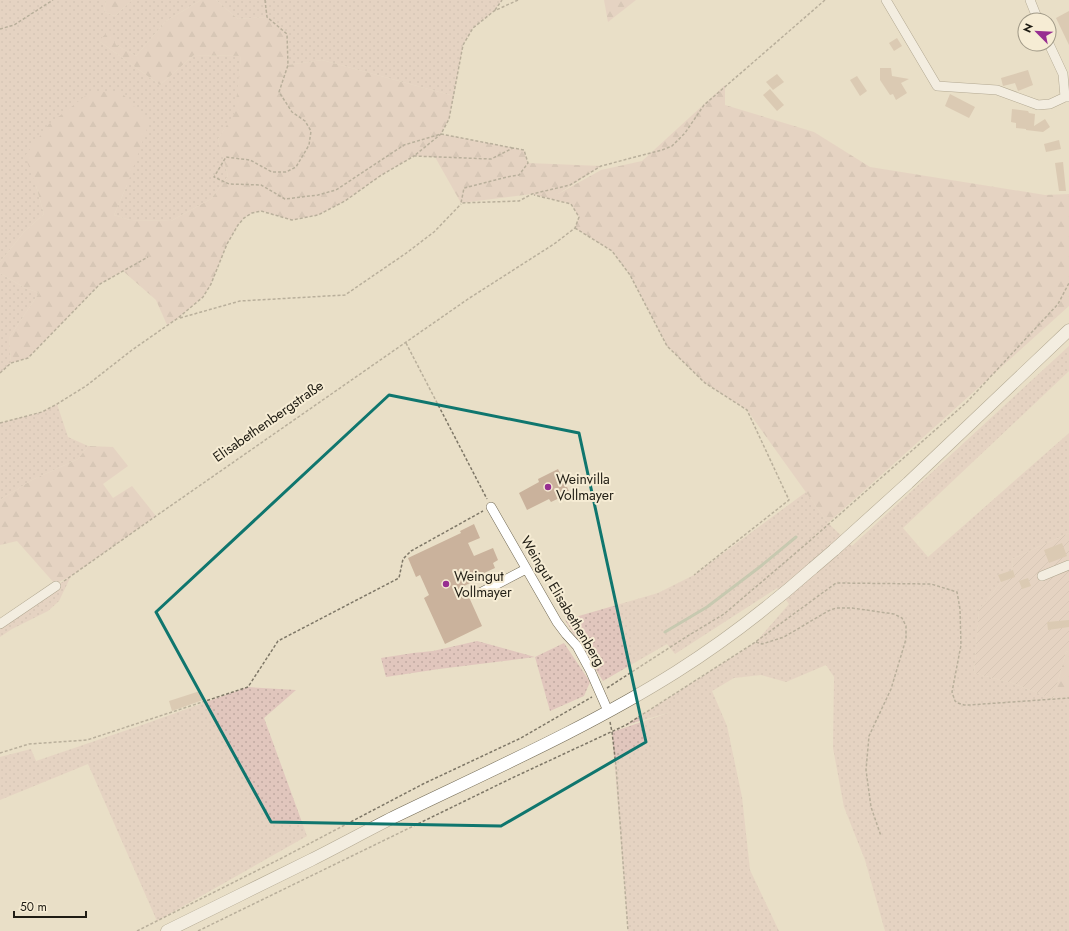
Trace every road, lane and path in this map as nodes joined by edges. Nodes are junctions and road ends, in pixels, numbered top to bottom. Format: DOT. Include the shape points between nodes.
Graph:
graph roads {
  1 [pos="53,0"];
  2 [pos="265,0"];
  3 [pos="502,0"];
  4 [pos="518,0"];
  5 [pos="825,0"];
  6 [pos="886,0"];
  7 [pos="1030,0"];
  8 [pos="494,11"];
  9 [pos="1035,12"];
  10 [pos="0,29"];
  11 [pos="1053,52"];
  12 [pos="1067,97"];
  13 [pos="441,134"];
  14 [pos="514,148"];
  15 [pos="414,156"];
  16 [pos="532,194"];
  17 [pos="461,203"];
  18 [pos="575,228"];
  19 [pos="148,257"];
  20 [pos="1069,283"];
  21 [pos="178,318"];
  22 [pos="1069,330"];
  23 [pos="406,343"];
  24 [pos="0,373"];
  25 [pos="0,423"];
  26 [pos="491,507"];
  27 [pos="1069,565"];
  28 [pos="526,569"];
  29 [pos="694,575"];
  30 [pos="1042,576"];
  31 [pos="56,586"];
  32 [pos="478,594"];
  33 [pos="0,624"];
  34 [pos="756,642"];
  35 [pos="599,693"];
  36 [pos="1069,698"];
  37 [pos="608,711"];
  38 [pos="612,732"];
  39 [pos="0,753"];
  40 [pos="881,836"];
  41 [pos="137,931"];
  42 [pos="167,931"];
  43 [pos="198,931"];
  44 [pos="628,931"];
  1 -- 10 [label="path" via="14,25"];
  2 -- 13 [label="path" via="267,17 287,34 288,65 279,92 292,112 305,121 311,131 309,145 296,167 286,172 272,172 250,160 226,157 214,177 229,184 261,185 285,199 318,195 336,190 404,145"];
  3 -- 8 [label="path"];
  4 -- 8 [label="path"];
  5 -- 16 [label="path" via="704,106 685,133 672,146 601,166 570,185"];
  6 -- 12 [label="street" via="937,86 997,90 1038,105 1050,104"];
  7 -- 9 [label="street"];
  8 -- 13 [label="path" via="473,28 463,45 449,119"];
  11 -- 12 [label="street" via="1063,74"];
  13 -- 14 [label="path"];
  13 -- 15 [label="path"];
  14 -- 15 [label="path" via="491,159"];
  14 -- 17 [label="path" via="524,150 528,163 519,175 464,188"];
  15 -- 21 [label="path" via="318,215 292,220 261,211 244,218 230,238 203,298"];
  16 -- 17 [label="path" via="519,201"];
  16 -- 18 [label="path" via="571,204 579,217"];
  17 -- 21 [label="path" via="434,232 345,295 240,301"];
  18 -- 23 [label="path, Elisabethenbergstraße"];
  18 -- 29 [label="path" via="612,251 630,275 667,346 705,383 747,410 789,500"];
  19 -- 24 [label="path" via="100,284 28,358 10,363"];
  20 -- 35 [label="path" via="1058,304 967,402 805,545 724,614"];
  21 -- 25 [label="path" via="86,386 57,404 42,412"];
  22 -- 37 [label="main road, bridge" via="908,483 771,604 676,672"];
  23 -- 26 [label="path"];
  23 -- 31 [label="path, Elisabethenbergstraße"];
  26 -- 28 [label="street, Weingut Elisabethenberg"];
  26 -- 39 [label="path" via="411,551 403,559 399,578 278,641 248,687 87,740 29,744"];
  27 -- 30 [label="street"];
  28 -- 32 [label="street"];
  28 -- 35 [label="street, Weingut Elisabethenberg" via="557,622 577,646"];
  31 -- 33 [label="street"];
  34 -- 36 [label="path" via="836,583 931,584 958,592 961,645 952,692 955,701 969,705"];
  34 -- 38 [label="path"];
  34 -- 40 [label="path" via="762,644 784,636 836,608 894,614 902,618 906,626 906,639 891,689 869,736 866,770 871,807"];
  35 -- 37 [label="street, Weingut Elisabethenberg"];
  35 -- 41 [label="path" via="521,738 423,784"];
  37 -- 42 [label="main road"];
  38 -- 43 [label="path"];
  38 -- 44 [label="path"];
}
